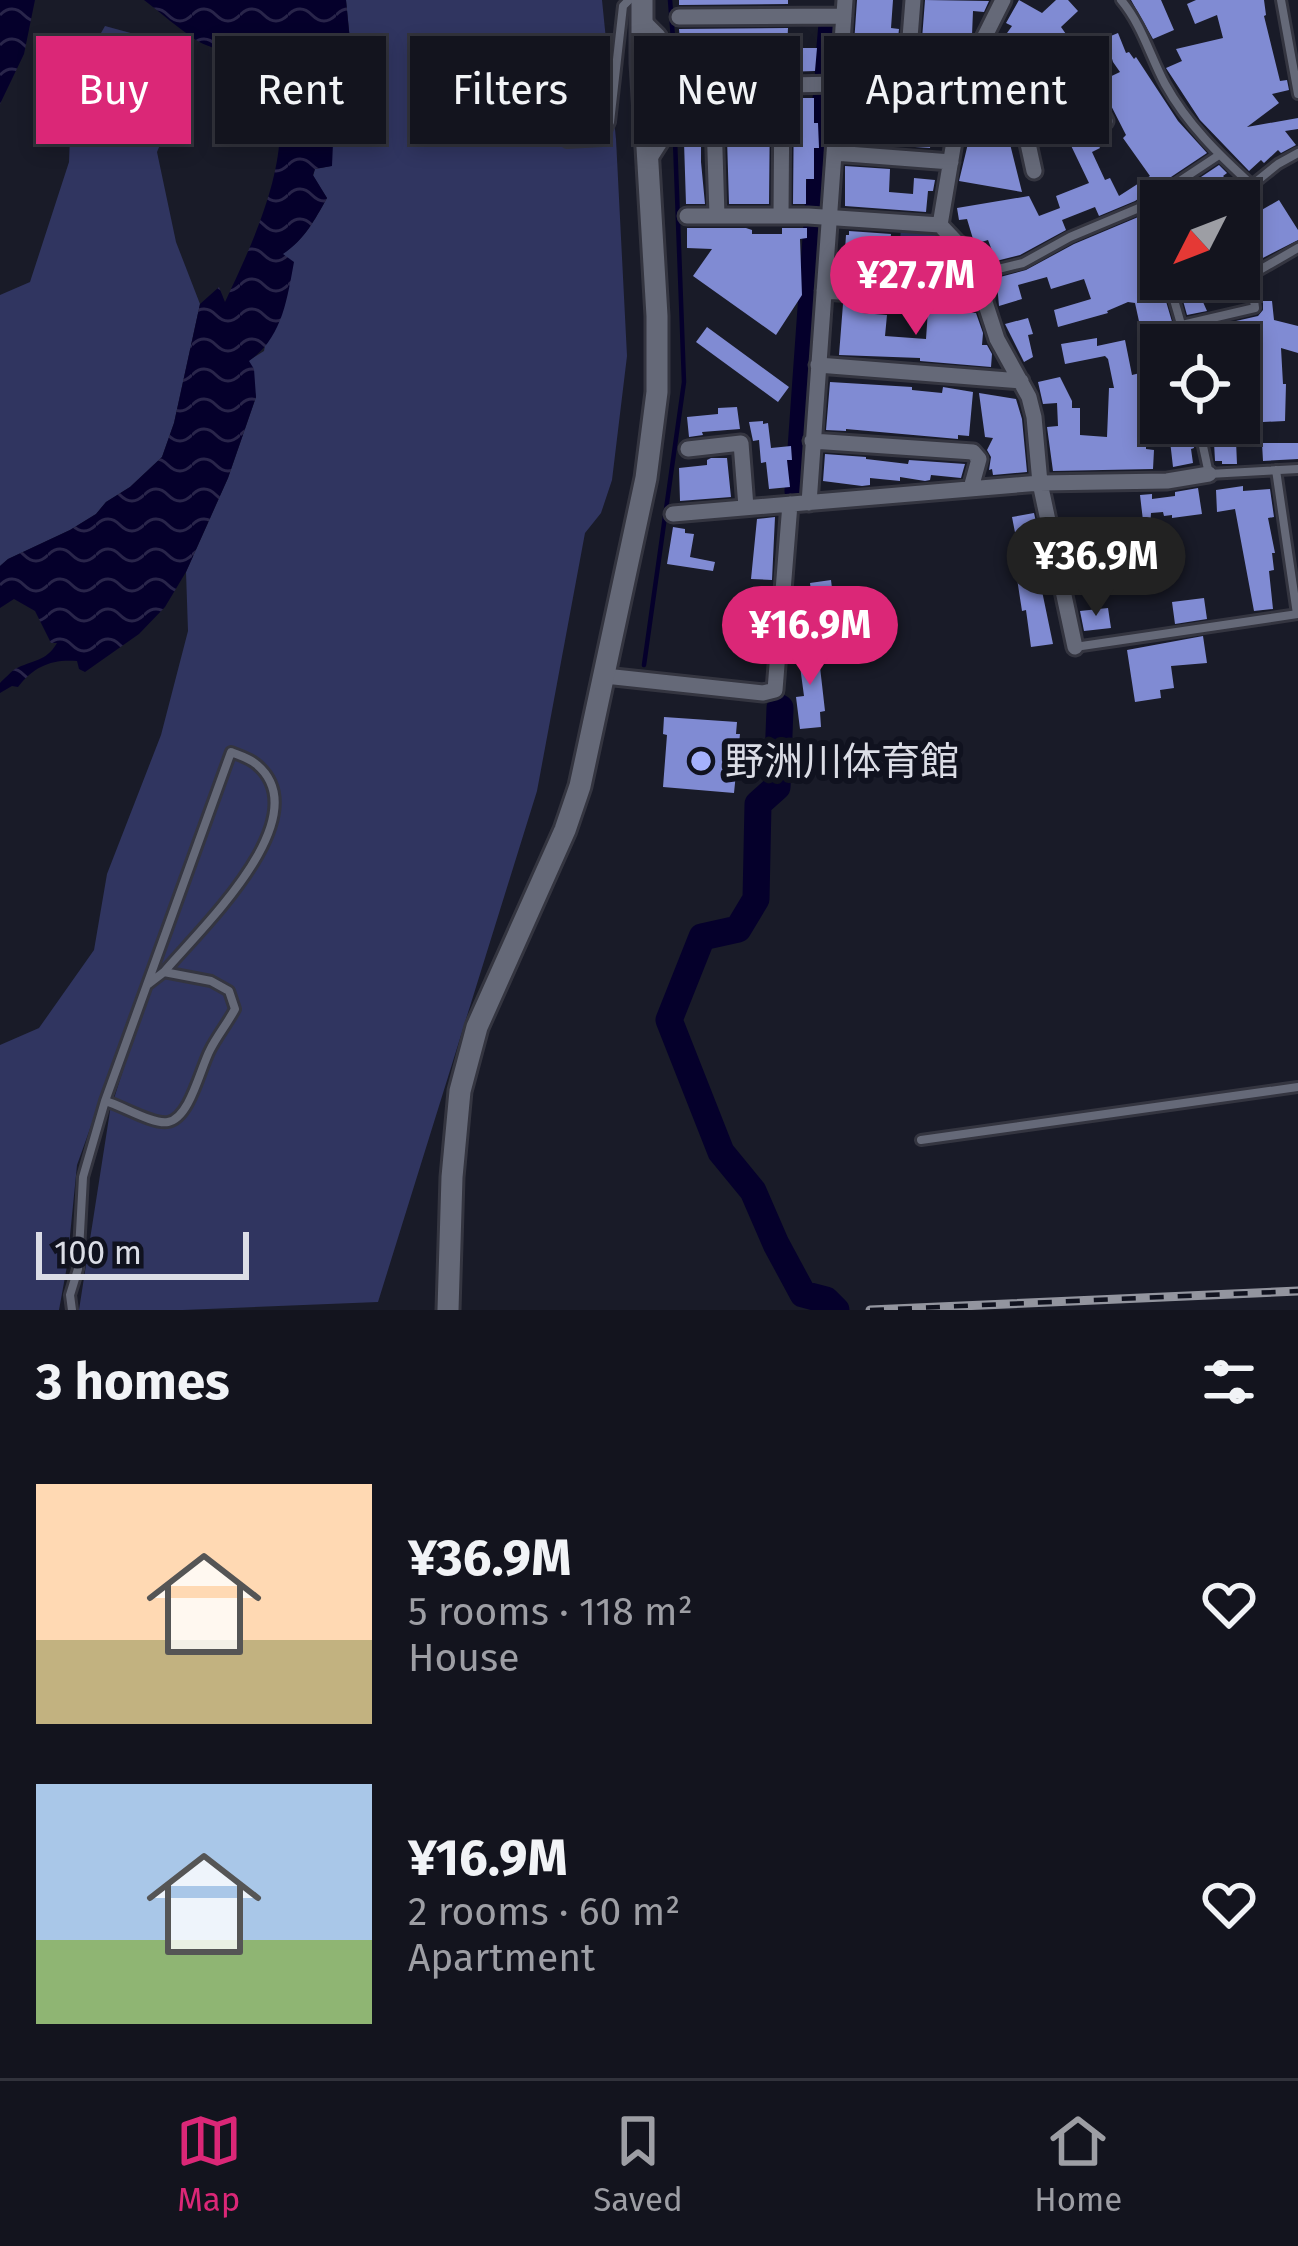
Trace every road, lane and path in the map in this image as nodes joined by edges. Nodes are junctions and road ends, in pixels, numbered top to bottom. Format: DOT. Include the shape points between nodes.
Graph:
graph roads {
  1 [pos="629,0"];
  2 [pos="913,0"];
  3 [pos="1003,0"];
  4 [pos="1121,0"];
  5 [pos="1281,0"];
  6 [pos="845,8"];
  7 [pos="642,10"];
  8 [pos="680,17"];
  9 [pos="658,36"];
  10 [pos="910,36"];
  11 [pos="985,36"];
  12 [pos="1298,94"];
  13 [pos="610,122"];
  14 [pos="659,144"];
  15 [pos="715,144"];
  16 [pos="782,144"];
  17 [pos="836,144"];
  18 [pos="954,144"];
  19 [pos="1028,144"];
  20 [pos="835,153"];
  21 [pos="1298,153"];
  22 [pos="1219,155"];
  23 [pos="648,161"];
  24 [pos="951,162"];
  25 [pos="1034,171"];
  26 [pos="1247,180"];
  27 [pos="1257,180"];
  28 [pos="687,216"];
  29 [pos="717,216"];
  30 [pos="781,216"];
  31 [pos="829,218"];
  32 [pos="940,225"];
  33 [pos="1294,250"];
  34 [pos="1297,262"];
  35 [pos="1260,270"];
  36 [pos="985,272"];
  37 [pos="824,291"];
  38 [pos="1254,300"];
  39 [pos="986,302"];
  40 [pos="1186,324"];
  41 [pos="818,365"];
  42 [pos="1021,381"];
  43 [pos="812,441"];
  44 [pos="1202,444"];
  45 [pos="688,449"];
  46 [pos="1276,470"];
  47 [pos="1298,470"];
  48 [pos="1208,474"];
  49 [pos="1040,483"];
  50 [pos="971,488"];
  51 [pos="808,503"];
  52 [pos="790,504"];
  53 [pos="746,507"];
  54 [pos="673,514"];
  55 [pos="1297,614"];
  56 [pos="1075,646"];
  57 [pos="605,676"];
  58 [pos="164,972"];
  59 [pos="147,986"];
  60 [pos="1298,1087"];
  61 [pos="105,1101"];
  62 [pos="921,1140"];
  63 [pos="72,1310"];
  64 [pos="448,1310"];
  1 -- 13 [label="lane"];
  2 -- 10 [label="street"];
  3 -- 11 [label="street"];
  4 -- 22 [label="lane" via="1168,90"];
  5 -- 12 [label="lane"];
  6 -- 8 [label="street"];
  7 -- 9 [label="street"];
  7 -- 23 [label="street"];
  14 -- 23 [label="street"];
  15 -- 29 [label="street"];
  16 -- 30 [label="street"];
  17 -- 20 [label="street"];
  18 -- 24 [label="street"];
  19 -- 25 [label="street"];
  20 -- 24 [label="street"];
  20 -- 31 [label="street"];
  21 -- 27 [label="lane"];
  22 -- 26 [label="lane"];
  22 -- 36 [label="lane" via="1139,208"];
  23 -- 57 [label="street" via="657,392"];
  24 -- 32 [label="street"];
  28 -- 29 [label="street"];
  29 -- 30 [label="street"];
  30 -- 31 [label="street"];
  31 -- 32 [label="street"];
  31 -- 37 [label="street"];
  32 -- 36 [label="street"];
  33 -- 34 [label="lane"];
  33 -- 35 [label="lane"];
  36 -- 39 [label="street"];
  37 -- 39 [label="street"];
  37 -- 41 [label="street"];
  38 -- 40 [label="lane" via="1255,308"];
  39 -- 42 [label="street"];
  41 -- 42 [label="street"];
  41 -- 43 [label="street"];
  42 -- 49 [label="street" via="1034,417"];
  43 -- 50 [label="street" via="973,452 979,459"];
  43 -- 51 [label="street"];
  44 -- 48 [label="lane"];
  45 -- 53 [label="street" via="741,443"];
  46 -- 47 [label="lane"];
  46 -- 48 [label="lane"];
  46 -- 55 [label="lane"];
  48 -- 49 [label="street"];
  49 -- 50 [label="street"];
  49 -- 56 [label="street"];
  50 -- 51 [label="street"];
  51 -- 52 [label="street"];
  52 -- 53 [label="street"];
  52 -- 57 [label="street" via="775,690"];
  53 -- 54 [label="street"];
  55 -- 56 [label="lane"];
  57 -- 64 [label="street" via="568,824 477,1027 460,1091"];
  58 -- 59 [label="lane"];
  58 -- 59 [label="lane" via="238,884 265,844 277,807 256,764 231,752"];
  58 -- 61 [label="lane" via="212,981 229,991 235,1010 180,1116 157,1122"];
  59 -- 61 [label="lane"];
  60 -- 62 [label="lane"];
  61 -- 63 [label="lane" via="82,1178"];
}
